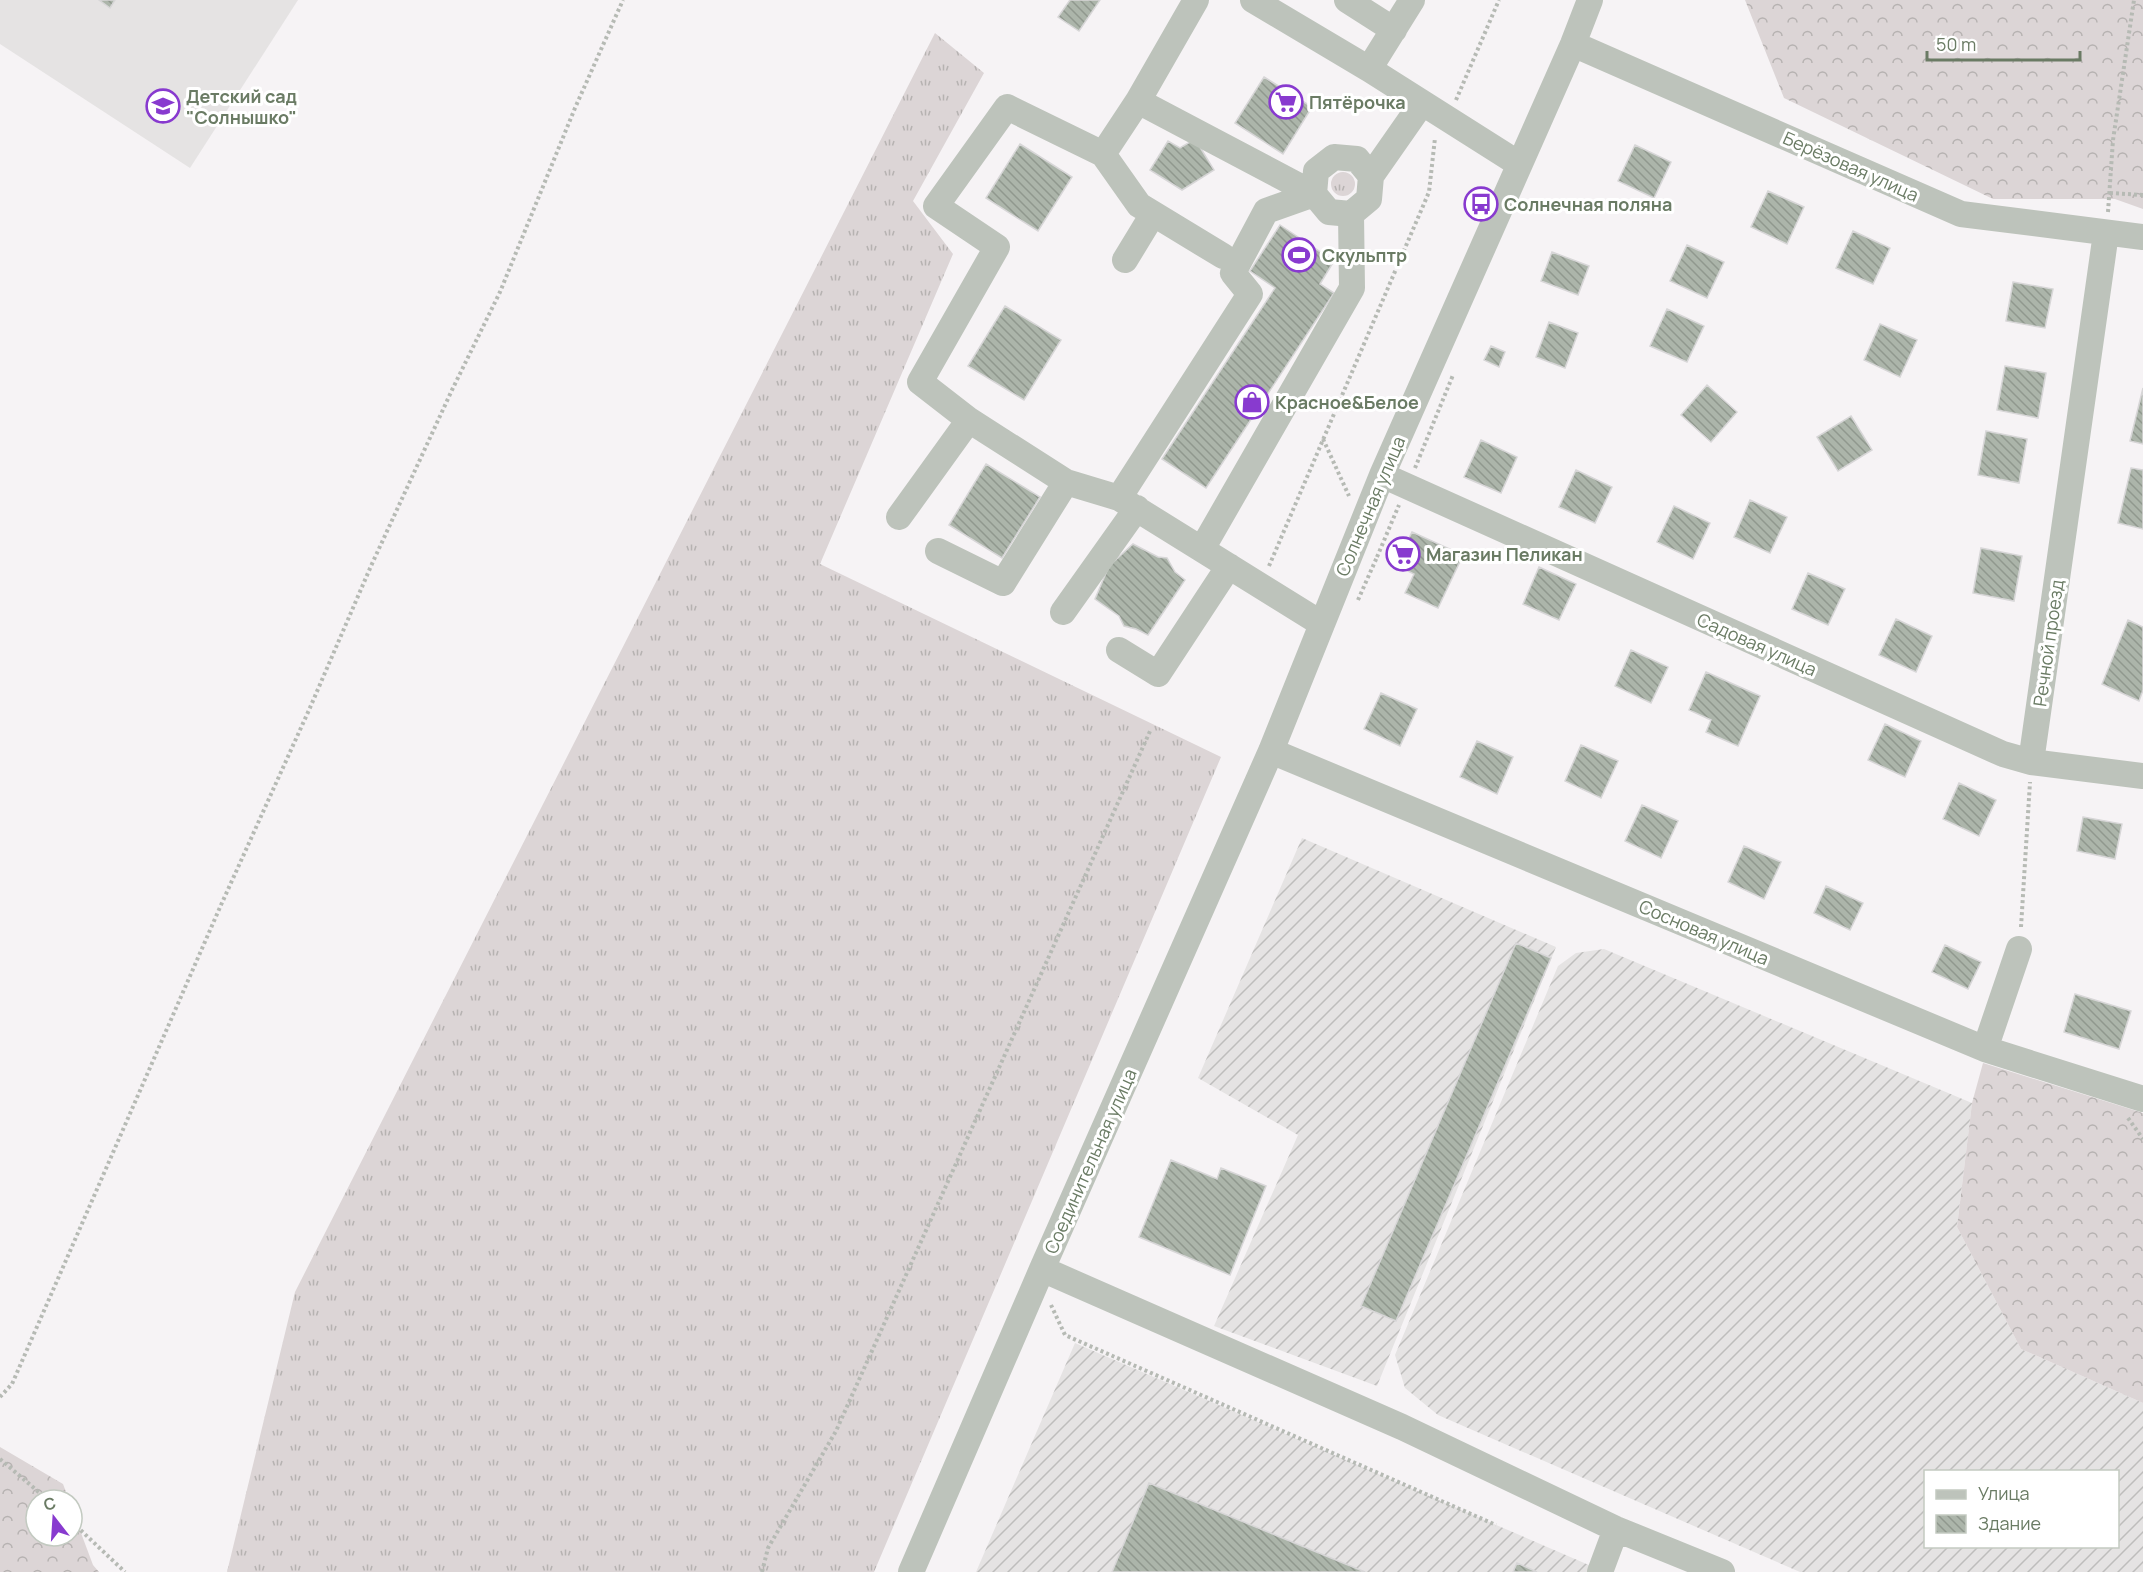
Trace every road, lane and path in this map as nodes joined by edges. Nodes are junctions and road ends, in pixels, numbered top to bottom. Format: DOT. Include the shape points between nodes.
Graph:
graph roads {
  1 [pos="622,0"];
  2 [pos="1196,0"];
  3 [pos="1253,0"];
  4 [pos="1347,0"];
  5 [pos="1412,0"];
  6 [pos="1499,0"];
  7 [pos="1590,0"];
  8 [pos="2134,0"];
  9 [pos="1394,30"];
  10 [pos="1573,44"];
  11 [pos="1369,69"];
  12 [pos="1138,101"];
  13 [pos="1422,103"];
  14 [pos="1441,129"];
  15 [pos="1103,154"];
  16 [pos="1519,164"];
  17 [pos="1371,176"];
  18 [pos="2110,193"];
  19 [pos="1314,194"];
  20 [pos="2143,195"];
  21 [pos="1153,214"];
  22 [pos="1351,214"];
  23 [pos="2106,233"];
  24 [pos="2143,237"];
  25 [pos="1223,256"];
  26 [pos="1125,260"];
  27 [pos="969,420"];
  28 [pos="1382,475"];
  29 [pos="1066,482"];
  30 [pos="1128,503"];
  31 [pos="899,517"];
  32 [pos="1202,549"];
  33 [pos="938,551"];
  34 [pos="1377,557"];
  35 [pos="1229,566"];
  36 [pos="1261,585"];
  37 [pos="1354,611"];
  38 [pos="1063,612"];
  39 [pos="1322,624"];
  40 [pos="1119,650"];
  41 [pos="1151,729"];
  42 [pos="1271,751"];
  43 [pos="2031,762"];
  44 [pos="2143,776"];
  45 [pos="2019,949"];
  46 [pos="1985,1049"];
  47 [pos="2143,1098"];
  48 [pos="1042,1269"];
  49 [pos="1055,1295"];
  50 [pos="0,1396"];
  51 [pos="0,1459"];
  52 [pos="34,1488"];
  53 [pos="1496,1525"];
  54 [pos="1616,1529"];
  55 [pos="84,1533"];
  56 [pos="125,1572"];
  57 [pos="762,1572"];
  58 [pos="911,1572"];
  59 [pos="1600,1572"];
  60 [pos="1722,1572"];
  1 -- 50 [label="path" via="500,292 371,566 17,1373"];
  2 -- 12 [label="street"];
  3 -- 11 [label="street"];
  4 -- 9 [label="street"];
  5 -- 9 [label="street"];
  6 -- 14 [label="path"];
  7 -- 10 [label="street, Солнечная улица"];
  8 -- 18 [label="path" via="2113,140"];
  9 -- 11 [label="street"];
  10 -- 16 [label="street, Солнечная улица"];
  10 -- 23 [label="street, Берёзовая улица" via="1961,214"];
  11 -- 13 [label="street"];
  12 -- 15 [label="street"];
  12 -- 19 [label="street"];
  13 -- 14 [label="street"];
  13 -- 17 [label="street"];
  14 -- 16 [label="street"];
  14 -- 36 [label="path" via="1429,192"];
  15 -- 21 [label="street" via="1139,205"];
  15 -- 27 [label="street" via="1007,107 936,206 998,247 920,382"];
  16 -- 28 [label="street, Солнечная улица"];
  17 -- 19 [label="street" via="1357,159 1334,157 1316,171"];
  17 -- 22 [label="street" via="1369,200"];
  18 -- 20 [label="path"];
  18 -- 23 [label="path"];
  19 -- 22 [label="street" via="1329,212"];
  19 -- 30 [label="street" via="1266,211 1233,273 1250,294"];
  21 -- 25 [label="street"];
  21 -- 26 [label="street"];
  22 -- 32 [label="street" via="1352,288"];
  23 -- 24 [label="street, Берёзовая улица"];
  23 -- 43 [label="street, Речной проезд"];
  27 -- 29 [label="street"];
  27 -- 31 [label="street"];
  28 -- 39 [label="street, Солнечная улица"];
  28 -- 43 [label="street, Садовая улица" via="2003,754"];
  29 -- 30 [label="street"];
  29 -- 33 [label="street" via="1003,583"];
  30 -- 32 [label="street"];
  30 -- 38 [label="street"];
  32 -- 35 [label="street"];
  34 -- 37 [label="path"];
  35 -- 36 [label="street"];
  35 -- 40 [label="street" via="1158,674"];
  36 -- 39 [label="street"];
  39 -- 42 [label="street, Солнечная улица"];
  41 -- 57 [label="path" via="836,1431 768,1548"];
  42 -- 46 [label="street, Сосновая улица"];
  42 -- 48 [label="street, Соединительная улица"];
  43 -- 44 [label="street, Садовая улица"];
  43 -- 45 [label="path"];
  45 -- 46 [label="street"];
  46 -- 47 [label="street, Сосновая улица"];
  48 -- 54 [label="street" via="1402,1427"];
  48 -- 58 [label="street, Соединительная улица"];
  49 -- 53 [label="path" via="1051,1306 1065,1335"];
  51 -- 52 [label="path"];
  54 -- 59 [label="street"];
  54 -- 60 [label="street"];
  55 -- 56 [label="path"];
}
